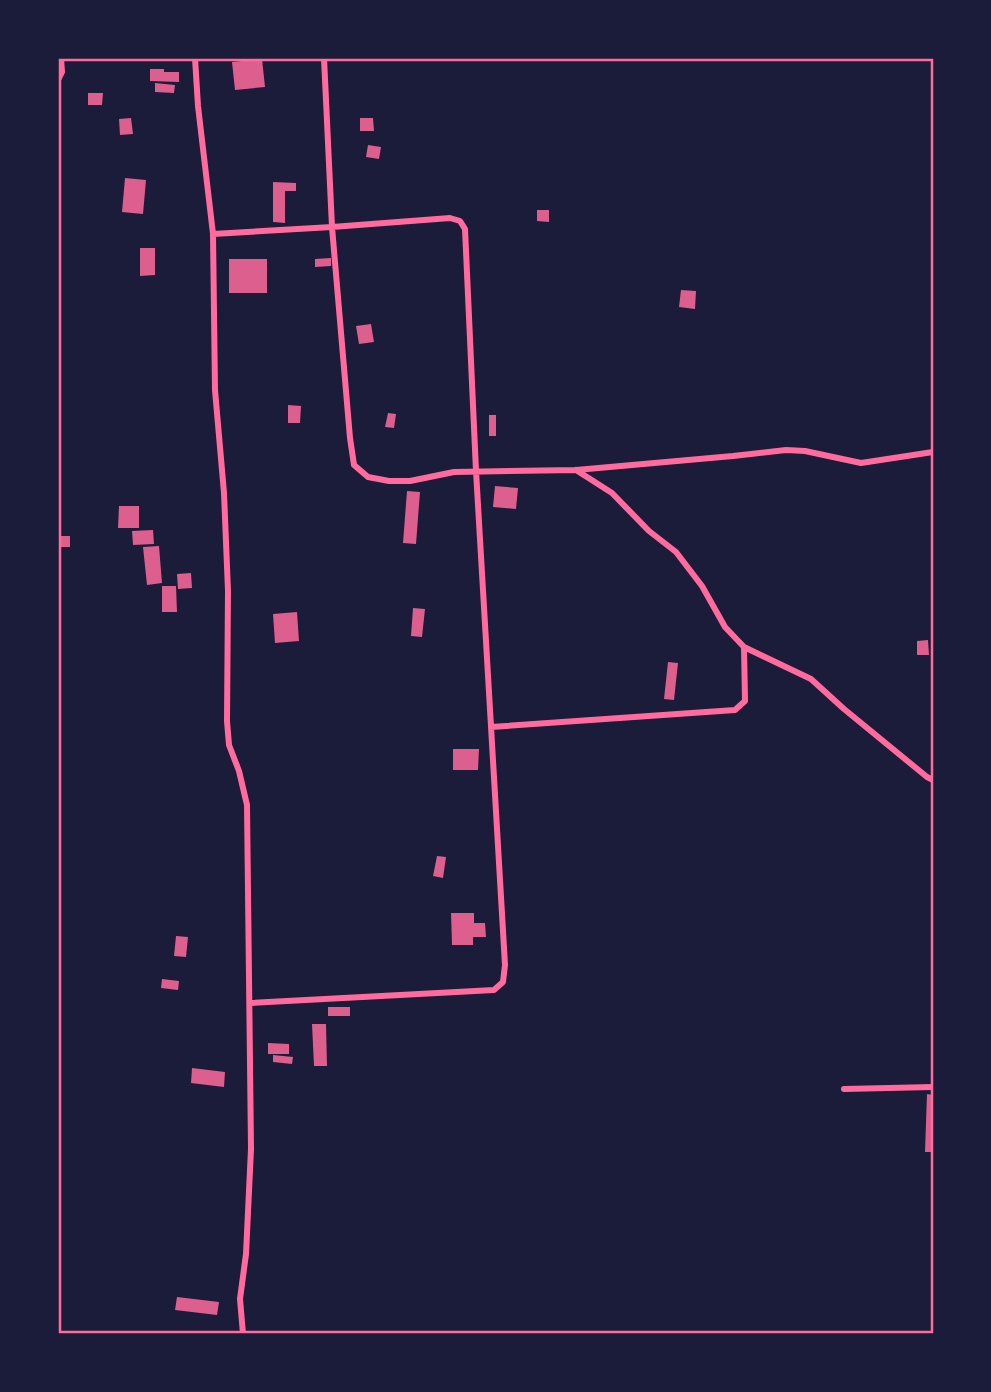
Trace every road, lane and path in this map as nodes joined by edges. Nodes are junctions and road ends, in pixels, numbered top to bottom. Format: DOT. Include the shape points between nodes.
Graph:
graph roads {
  1 [pos="61,58"];
  2 [pos="195,58"];
  3 [pos="324,58"];
  4 [pos="58,80"];
  5 [pos="332,227"];
  6 [pos="212,234"];
  7 [pos="933,452"];
  8 [pos="576,470"];
  9 [pos="476,471"];
  10 [pos="744,647"];
  11 [pos="491,727"];
  12 [pos="933,780"];
  13 [pos="250,1003"];
  14 [pos="933,1087"];
  15 [pos="844,1089"];
  16 [pos="243,1334"];
  1 -- 4 [label="street"];
  2 -- 6 [label="street"];
  3 -- 5 [label="street"];
  5 -- 6 [label="street"];
  5 -- 9 [label="street" via="354,465 369,477 390,481"];
  5 -- 9 [label="street" via="450,218 465,229"];
  6 -- 13 [label="street" via="215,390 228,591 227,721 229,745 247,805"];
  7 -- 8 [label="street" via="861,463 786,450"];
  8 -- 9 [label="street"];
  8 -- 10 [label="street" via="612,493 676,552 725,627"];
  9 -- 11 [label="street"];
  10 -- 11 [label="street" via="745,701 735,710"];
  10 -- 12 [label="street" via="811,679"];
  11 -- 13 [label="street" via="503,982 494,990"];
  13 -- 16 [label="street" via="251,1149 240,1299"];
  14 -- 15 [label="street"];
}
